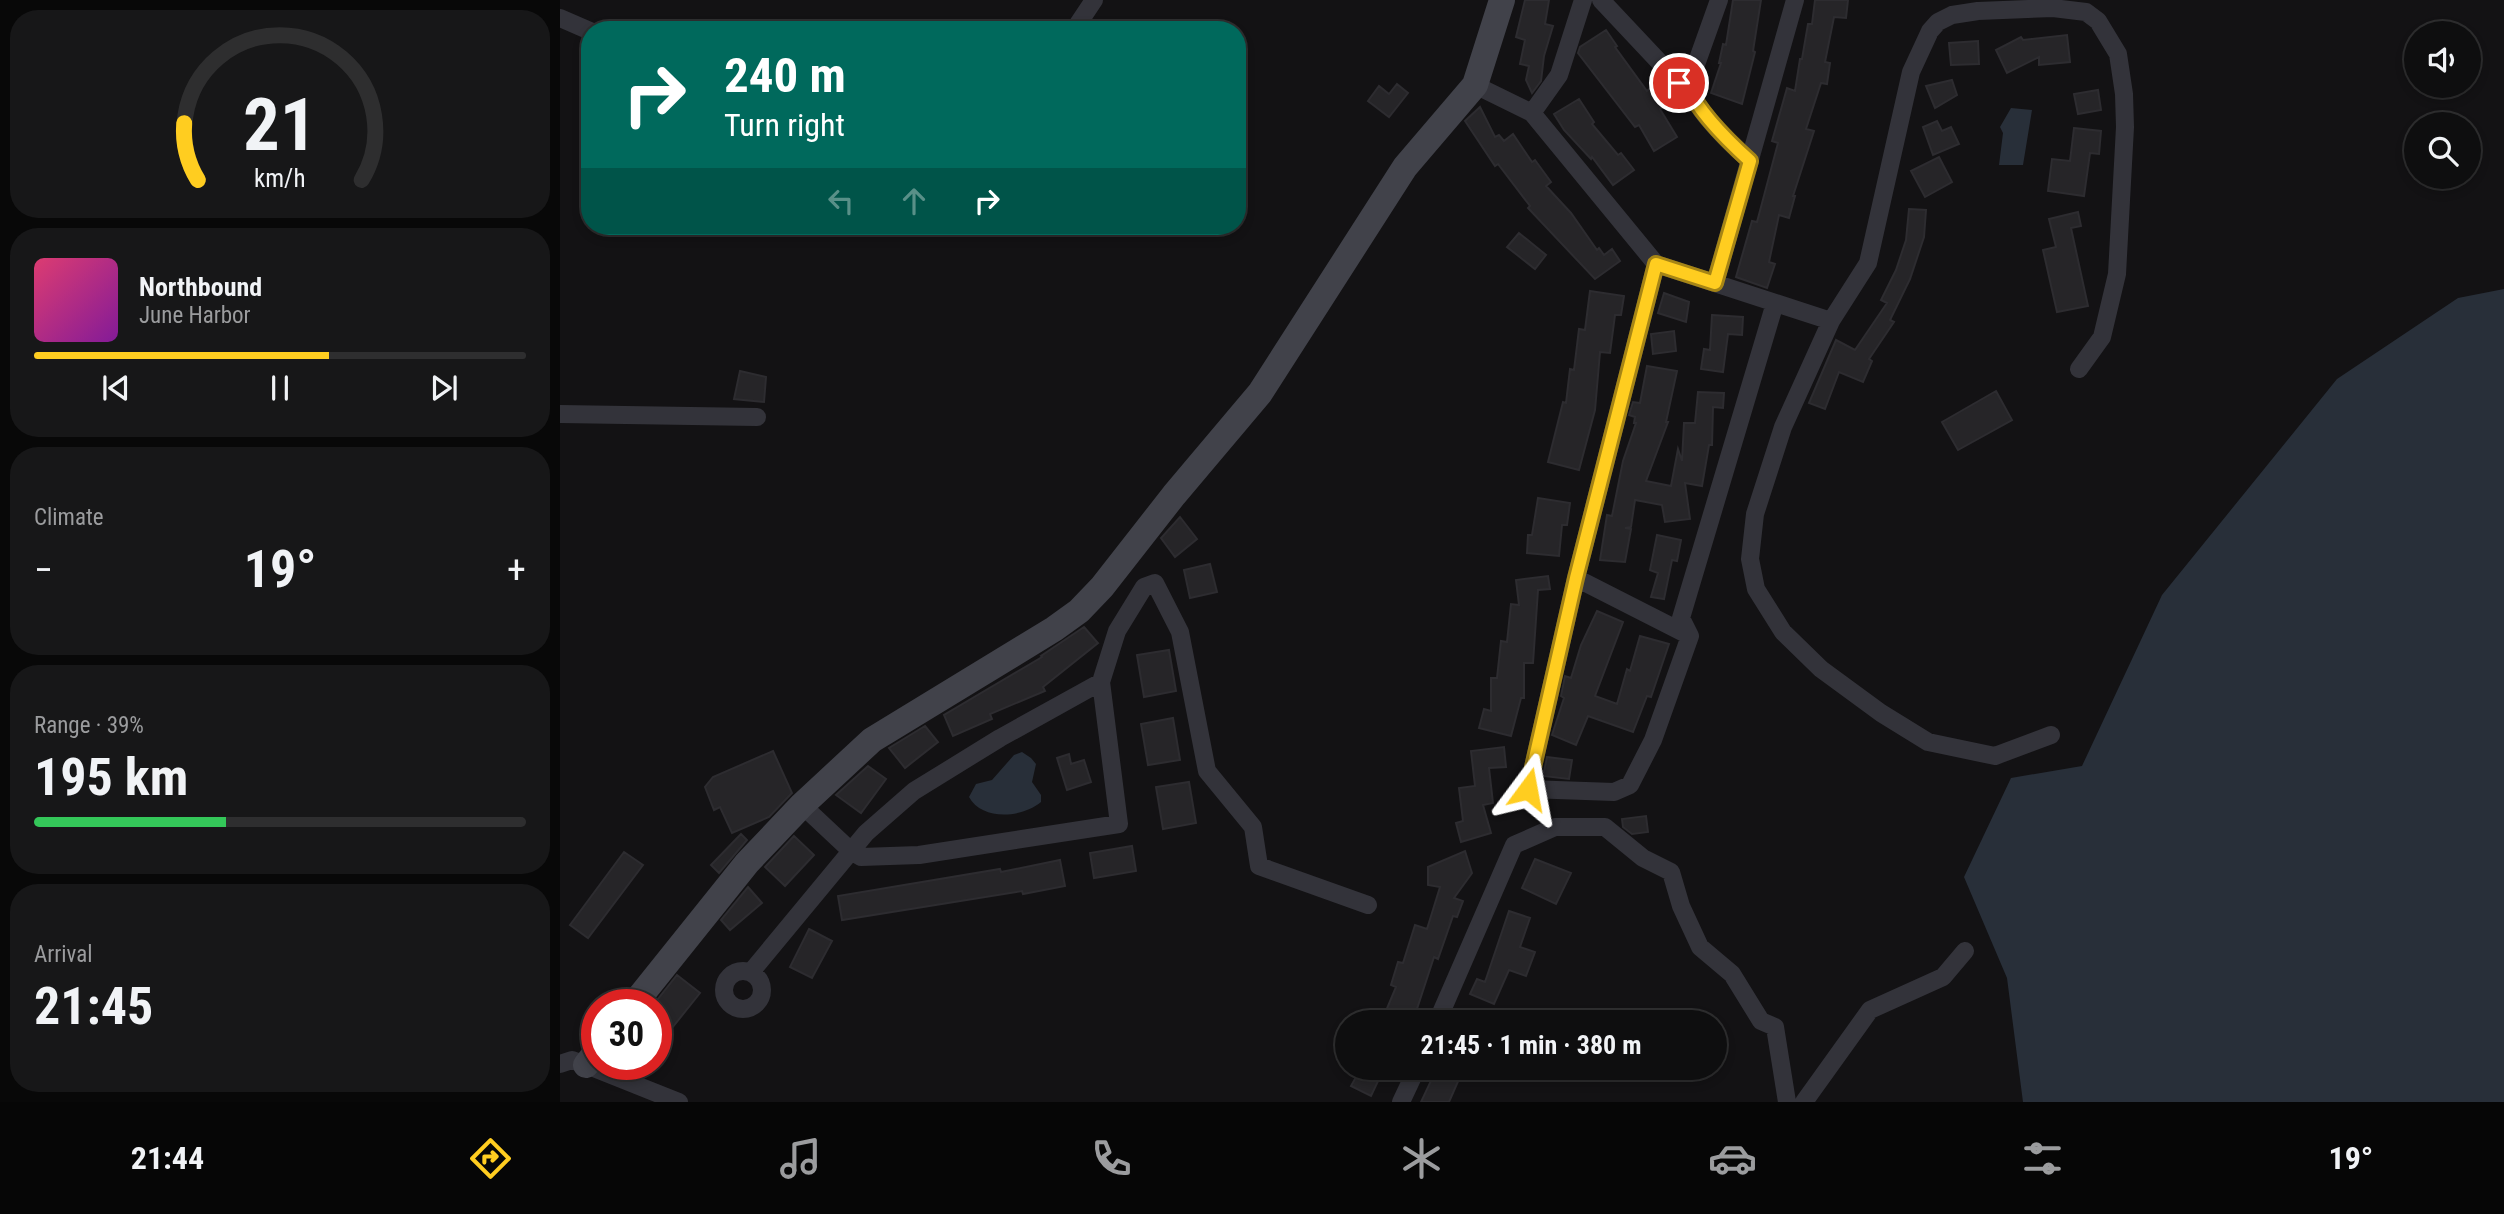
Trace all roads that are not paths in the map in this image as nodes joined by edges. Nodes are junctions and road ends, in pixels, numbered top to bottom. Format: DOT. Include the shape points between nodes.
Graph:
graph roads {
  1 [pos="1094,0"];
  2 [pos="1502,0"];
  3 [pos="1583,0"];
  4 [pos="1601,0"];
  5 [pos="1719,0"];
  6 [pos="1795,0"];
  7 [pos="560,18"];
  8 [pos="1080,21"];
  9 [pos="581,27"];
  10 [pos="1475,85"];
  11 [pos="1688,87"];
  12 [pos="1532,113"];
  13 [pos="1750,161"];
  14 [pos="1656,264"];
  15 [pos="1715,283"];
  16 [pos="1775,303"];
  17 [pos="1831,321"];
  18 [pos="2079,369"];
  19 [pos="560,414"];
  20 [pos="757,417"];
  21 [pos="1576,578"];
  22 [pos="1690,636"];
  23 [pos="1101,682"];
  24 [pos="2051,735"];
  25 [pos="802,805"];
  26 [pos="851,851"];
  27 [pos="1368,905"];
  28 [pos="1965,951"];
  29 [pos="751,972"];
  30 [pos="646,989"];
  31 [pos="1442,1010"];
  32 [pos="628,1080"];
  33 [pos="1412,1080"];
  34 [pos="679,1102"];
  35 [pos="1401,1102"];
  36 [pos="1787,1102"];
  37 [pos="1804,1102"];
  1 -- 8 [label="street"];
  2 -- 10 [label="main road"];
  3 -- 12 [label="street" via="1559,75"];
  4 -- 11 [label="street" via="1679,83"];
  5 -- 11 [label="street"];
  6 -- 13 [label="street"];
  7 -- 9 [label="street"];
  10 -- 12 [label="street"];
  10 -- 25 [label="main road" via="1405,167 1260,393 1102,587 1054,629 872,740"];
  11 -- 13 [label="street" via="1729,142"];
  12 -- 14 [label="street"];
  13 -- 15 [label="street"];
  14 -- 15 [label="street"];
  14 -- 21 [label="street"];
  15 -- 16 [label="street"];
  16 -- 17 [label="street"];
  16 -- 22 [label="street" via="1681,618"];
  17 -- 18 [label="street" via="1868,263 1905,90 1930,31 1952,15 1978,11 2053,8 2085,12 2098,21 2118,54 2125,127 2117,274 2102,337"];
  17 -- 24 [label="street" via="1783,427 1755,514 1750,559 1756,589 1783,632 1821,669 1928,742 1995,756"];
  19 -- 20 [label="street"];
  21 -- 22 [label="street"];
  21 -- 22 [label="street" via="1528,789 1614,792 1630,785 1653,740"];
  23 -- 26 [label="street" via="914,791"];
  23 -- 26 [label="street" via="1119,824 919,855 861,857"];
  23 -- 27 [label="street" via="1117,631 1144,587 1155,583 1180,632 1206,771 1253,827 1259,866"];
  25 -- 26 [label="street"];
  25 -- 30 [label="main road" via="747,863"];
  26 -- 29 [label="street"];
  28 -- 37 [label="street" via="1943,977 1870,1010"];
  31 -- 36 [label="street" via="1514,845 1555,827 1605,828 1643,858 1671,872 1700,947 1732,974 1761,1021 1774,1027"];
  32 -- 34 [label="street"];
  33 -- 35 [label="street"];
}
